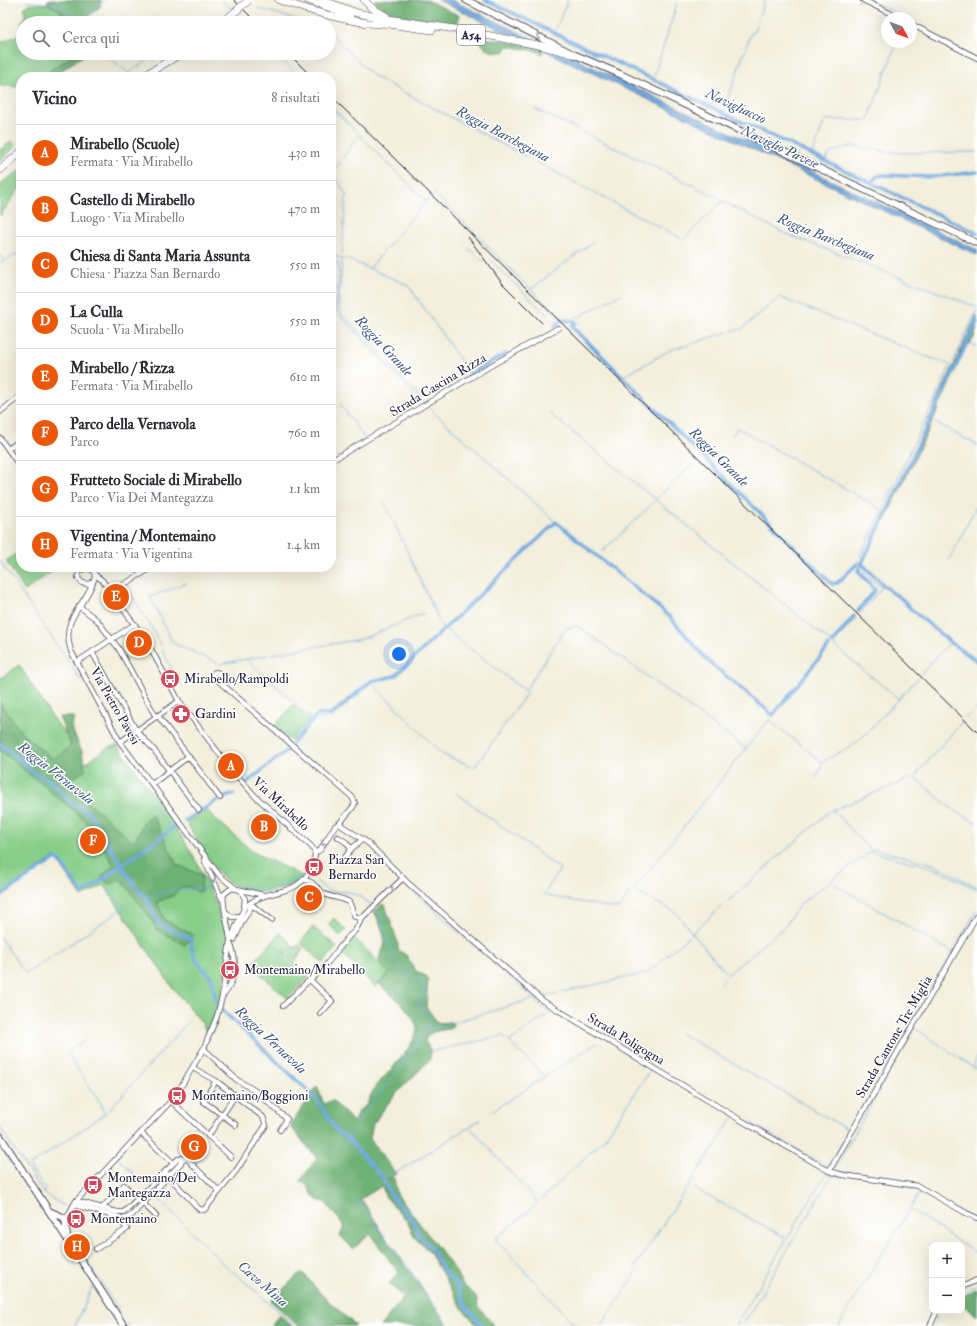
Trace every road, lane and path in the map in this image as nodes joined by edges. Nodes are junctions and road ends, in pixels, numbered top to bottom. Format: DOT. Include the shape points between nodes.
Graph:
graph roads {
  1 [pos="241,0"];
  2 [pos="244,0"];
  3 [pos="249,0"];
  4 [pos="279,0"];
  5 [pos="308,0"];
  6 [pos="322,0"];
  7 [pos="364,0"];
  8 [pos="466,0"];
  9 [pos="863,0"];
  10 [pos="474,1"];
  11 [pos="888,12"];
  12 [pos="227,16"];
  13 [pos="228,16"];
  14 [pos="230,16"];
  15 [pos="325,16"];
  16 [pos="336,19"];
  17 [pos="402,20"];
  18 [pos="391,25"];
  19 [pos="917,27"];
  20 [pos="518,41"];
  21 [pos="573,54"];
  22 [pos="977,58"];
  23 [pos="170,60"];
  24 [pos="150,72"];
  25 [pos="16,156"];
  26 [pos="0,170"];
  27 [pos="977,242"];
  28 [pos="558,329"];
  29 [pos="16,399"];
  30 [pos="0,412"];
  31 [pos="0,438"];
  32 [pos="16,443"];
  33 [pos="8,449"];
  34 [pos="336,459"];
  35 [pos="16,461"];
  36 [pos="80,572"];
  37 [pos="93,572"];
  38 [pos="145,572"];
  39 [pos="94,579"];
  40 [pos="84,584"];
  41 [pos="111,592"];
  42 [pos="84,598"];
  43 [pos="79,606"];
  44 [pos="135,624"];
  45 [pos="112,639"];
  46 [pos="92,652"];
  47 [pos="77,662"];
  48 [pos="215,678"];
  49 [pos="179,701"];
  50 [pos="157,716"];
  51 [pos="136,730"];
  52 [pos="120,742"];
  53 [pos="189,756"];
  54 [pos="169,771"];
  55 [pos="152,784"];
  56 [pos="220,798"];
  57 [pos="199,810"];
  58 [pos="339,824"];
  59 [pos="191,837"];
  60 [pos="338,837"];
  61 [pos="363,839"];
  62 [pos="351,849"];
  63 [pos="315,853"];
  64 [pos="342,862"];
  65 [pos="403,878"];
  66 [pos="304,880"];
  67 [pos="235,888"];
  68 [pos="241,891"];
  69 [pos="264,895"];
  70 [pos="222,899"];
  71 [pos="243,912"];
  72 [pos="226,914"];
  73 [pos="977,915"];
  74 [pos="355,917"];
  75 [pos="362,918"];
  76 [pos="272,920"];
  77 [pos="359,926"];
  78 [pos="231,941"];
  79 [pos="310,980"];
  80 [pos="222,997"];
  81 [pos="283,1006"];
  82 [pos="320,1014"];
  83 [pos="204,1049"];
  84 [pos="193,1068"];
  85 [pos="216,1081"];
  86 [pos="235,1096"];
  87 [pos="171,1101"];
  88 [pos="222,1115"];
  89 [pos="236,1125"];
  90 [pos="280,1130"];
  91 [pos="141,1133"];
  92 [pos="0,1136"];
  93 [pos="208,1136"];
  94 [pos="231,1157"];
  95 [pos="182,1158"];
  96 [pos="173,1164"];
  97 [pos="829,1171"];
  98 [pos="166,1174"];
  99 [pos="152,1184"];
  100 [pos="156,1188"];
  101 [pos="219,1191"];
  102 [pos="138,1199"];
  103 [pos="143,1203"];
  104 [pos="74,1205"];
  105 [pos="102,1208"];
  106 [pos="156,1216"];
  107 [pos="119,1218"];
  108 [pos="977,1218"];
  109 [pos="62,1220"];
  110 [pos="96,1249"];
  111 [pos="977,1280"];
  112 [pos="965,1286"];
  113 [pos="936,1314"];
  114 [pos="124,1326"];
  115 [pos="930,1326"];
  1 -- 12 [label="highway, bridge"];
  2 -- 13 [label="highway, bridge"];
  3 -- 14 [label="highway, bridge"];
  4 -- 15 [label="highway"];
  5 -- 18 [label="highway, A54"];
  6 -- 17 [label="highway, A54" via="357,13"];
  7 -- 17 [label="highway" via="383,16"];
  8 -- 10 [label="main road"];
  9 -- 11 [label="street"];
  21 -- 10 [label="main road, one-way"];
  16 -- 18 [label="highway"];
  17 -- 20 [label="highway, A54"];
  18 -- 20 [label="highway, A54"];
  19 -- 22 [label="street"];
  20 -- 21 [label="highway, A54"];
  21 -- 27 [label="main road"];
  23 -- 24 [label="highway"];
  25 -- 26 [label="highway"];
  28 -- 34 [label="street, Strada Cascina Rizza" via="485,369"];
  29 -- 30 [label="street"];
  31 -- 33 [label="street"];
  32 -- 33 [label="street"];
  33 -- 35 [label="street"];
  36 -- 40 [label="street" via="78,576"];
  37 -- 39 [label="street"];
  38 -- 41 [label="street"];
  39 -- 40 [label="street" via="89,584"];
  39 -- 41 [label="street, Via Mirabello" via="101,581"];
  39 -- 42 [label="street, Via Pietro Pavesi"];
  40 -- 42 [label="street"];
  41 -- 44 [label="street, Via Mirabello"];
  42 -- 43 [label="street, Via Pietro Pavesi"];
  43 -- 45 [label="street" via="97,620"];
  43 -- 47 [label="street, Via Pietro Pavesi" via="70,621 68,633 69,646"];
  44 -- 45 [label="street"];
  44 -- 49 [label="street, Via Mirabello"];
  45 -- 46 [label="street"];
  45 -- 50 [label="street"];
  46 -- 47 [label="street"];
  46 -- 51 [label="street"];
  47 -- 52 [label="street, Via Pietro Pavesi"];
  48 -- 58 [label="street" via="352,797 355,803"];
  49 -- 50 [label="street"];
  49 -- 63 [label="street, Via Mirabello" via="243,783 312,847"];
  50 -- 51 [label="street"];
  50 -- 53 [label="street"];
  51 -- 52 [label="street"];
  51 -- 54 [label="street"];
  52 -- 55 [label="street, Via Pietro Pavesi"];
  53 -- 54 [label="street"];
  53 -- 56 [label="street"];
  54 -- 55 [label="street"];
  54 -- 57 [label="street"];
  55 -- 59 [label="street, Via Pietro Pavesi"];
  58 -- 61 [label="street, Strada Poligogna"];
  58 -- 63 [label="street, one-way"];
  59 -- 67 [label="street, Via Pietro Pavesi" via="219,875"];
  59 -- 70 [label="street, Via Pietro Pavesi, one-way"];
  60 -- 62 [label="street"];
  61 -- 62 [label="street"];
  61 -- 65 [label="street, Strada Poligogna"];
  62 -- 64 [label="street"];
  63 -- 66 [label="street"];
  75 -- 65 [label="street, one-way"];
  65 -- 97 [label="street, Strada Poligogna" via="543,1001"];
  66 -- 69 [label="street" via="292,888"];
  66 -- 74 [label="street" via="314,884 323,894 348,902"];
  67 -- 68 [label="street"];
  67 -- 70 [label="street" via="226,892"];
  68 -- 69 [label="street"];
  68 -- 71 [label="street" via="245,899"];
  69 -- 71 [label="street" via="253,900"];
  70 -- 72 [label="street"];
  71 -- 72 [label="street" via="232,917"];
  71 -- 76 [label="street" via="252,905"];
  71 -- 78 [label="street"];
  72 -- 78 [label="street"];
  73 -- 97 [label="street, Strada Cantone Tre Miglia"];
  74 -- 75 [label="street"];
  74 -- 77 [label="street"];
  75 -- 77 [label="street"];
  77 -- 79 [label="street" via="322,971"];
  78 -- 80 [label="street"];
  78 -- 80 [label="street" via="235,974"];
  79 -- 81 [label="street"];
  79 -- 82 [label="street" via="332,1001"];
  80 -- 83 [label="street"];
  83 -- 84 [label="street"];
  83 -- 90 [label="street" via="237,1080 254,1090 287,1119"];
  84 -- 85 [label="street"];
  84 -- 87 [label="street"];
  85 -- 86 [label="street"];
  85 -- 88 [label="street" via="203,1101"];
  86 -- 88 [label="street"];
  86 -- 101 [label="street" via="263,1116 266,1123 236,1171"];
  87 -- 91 [label="street"];
  87 -- 93 [label="street"];
  88 -- 89 [label="street"];
  88 -- 93 [label="street"];
  91 -- 96 [label="street"];
  91 -- 104 [label="street"];
  92 -- 109 [label="main road" via="51,1212"];
  93 -- 94 [label="street"];
  95 -- 96 [label="street"];
  95 -- 98 [label="street" via="181,1163"];
  95 -- 101 [label="street" via="187,1159"];
  96 -- 98 [label="street"];
  97 -- 108 [label="street, Strada Poligogna" via="918,1186"];
  98 -- 99 [label="street"];
  98 -- 100 [label="street"];
  98 -- 101 [label="street" via="202,1211"];
  99 -- 100 [label="street"];
  99 -- 102 [label="street"];
  100 -- 103 [label="street"];
  102 -- 103 [label="street"];
  102 -- 105 [label="street" via="124,1212"];
  102 -- 105 [label="street" via="124,1185"];
  103 -- 106 [label="street"];
  103 -- 107 [label="street" via="132,1215 125,1219"];
  104 -- 105 [label="street"];
  104 -- 107 [label="street"];
  104 -- 109 [label="street"];
  107 -- 110 [label="street" via="127,1229"];
  109 -- 114 [label="main road" via="68,1239"];
  111 -- 112 [label="street"];
  113 -- 115 [label="street"];
}
